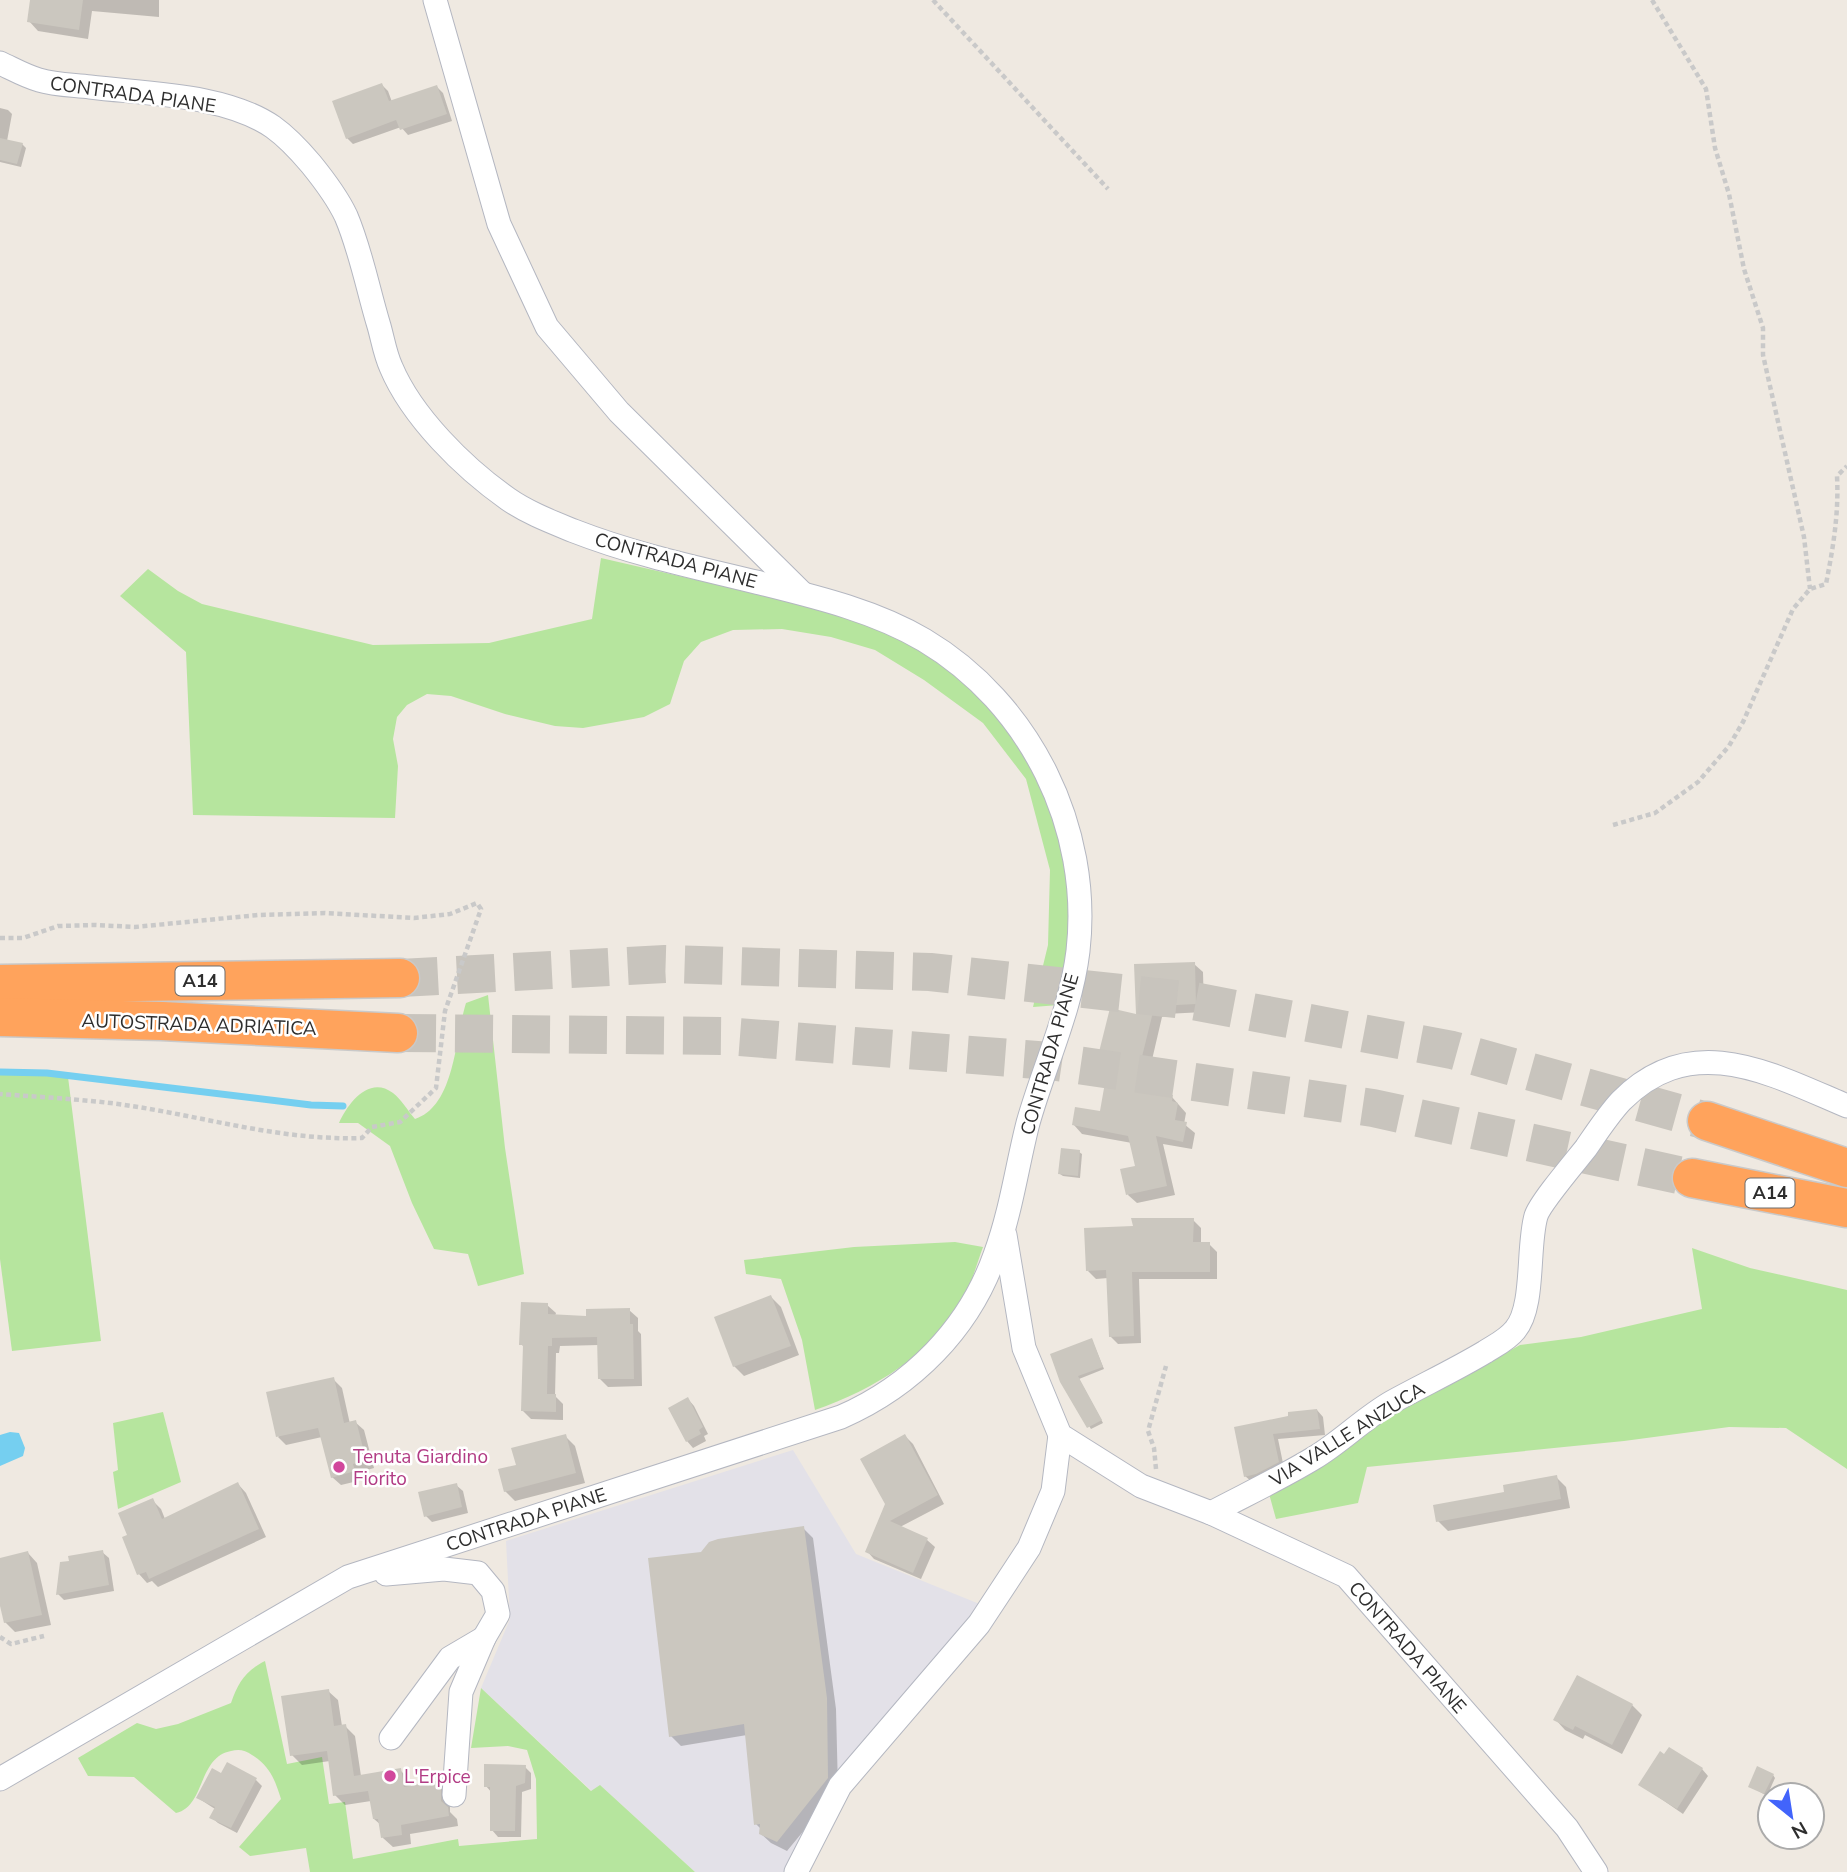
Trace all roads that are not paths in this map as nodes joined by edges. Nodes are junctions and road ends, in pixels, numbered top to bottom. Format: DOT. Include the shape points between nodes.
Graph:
graph roads {
  1 [pos="435,0"];
  2 [pos="0,63"];
  3 [pos="802,593"];
  4 [pos="400,978"];
  5 [pos="0,984"];
  6 [pos="0,1017"];
  7 [pos="398,1033"];
  8 [pos="1847,1106"];
  9 [pos="1707,1121"];
  10 [pos="1847,1168"];
  11 [pos="1692,1178"];
  12 [pos="1847,1208"];
  13 [pos="1004,1228"];
  14 [pos="1060,1435"];
  15 [pos="1211,1513"];
  16 [pos="348,1577"];
  17 [pos="484,1638"];
  18 [pos="391,1738"];
  19 [pos="0,1779"];
  20 [pos="454,1795"];
  21 [pos="796,1872"];
  22 [pos="1597,1872"];
  1 -- 3 [label="street" via="499,224 547,327 618,412"];
  2 -- 3 [label="street, CONTRADA PIANE" via="41,81 209,102 274,127 302,153 345,214 391,367 435,434 472,469 510,501 615,547"];
  3 -- 13 [label="street, CONTRADA PIANE" via="875,617 920,638 977,679 1006,709 1038,755 1060,803 1080,896 1077,955 1027,1128"];
  4 -- 5 [label="highway, AUTOSTRADA ADRIATICA / A14"];
  6 -- 7 [label="highway, AUTOSTRADA ADRIATICA / A14" via="162,1020"];
  8 -- 15 [label="street, VIA VALLE ANZUCA" via="1759,1069 1733,1063 1683,1066 1638,1087 1604,1122 1536,1215 1524,1309 1509,1338 1389,1404 1316,1457"];
  9 -- 10 [label="highway, A14"];
  11 -- 12 [label="highway, A14"];
  13 -- 14 [label="street, CONTRADA PIANE" via="1024,1349"];
  13 -- 16 [label="street, CONTRADA PIANE" via="983,1285 957,1327 916,1372 858,1410"];
  14 -- 15 [label="street, CONTRADA PIANE" via="1141,1486"];
  14 -- 21 [label="street" via="1054,1491 1029,1548 979,1623 840,1786"];
  15 -- 22 [label="street, CONTRADA PIANE" via="1346,1576 1567,1828"];
  16 -- 17 [label="street" via="444,1569 478,1573 493,1591 498,1614"];
  16 -- 19 [label="street, CONTRADA PIANE"];
  17 -- 18 [label="street" via="450,1658"];
  17 -- 20 [label="street" via="461,1692"];
}
